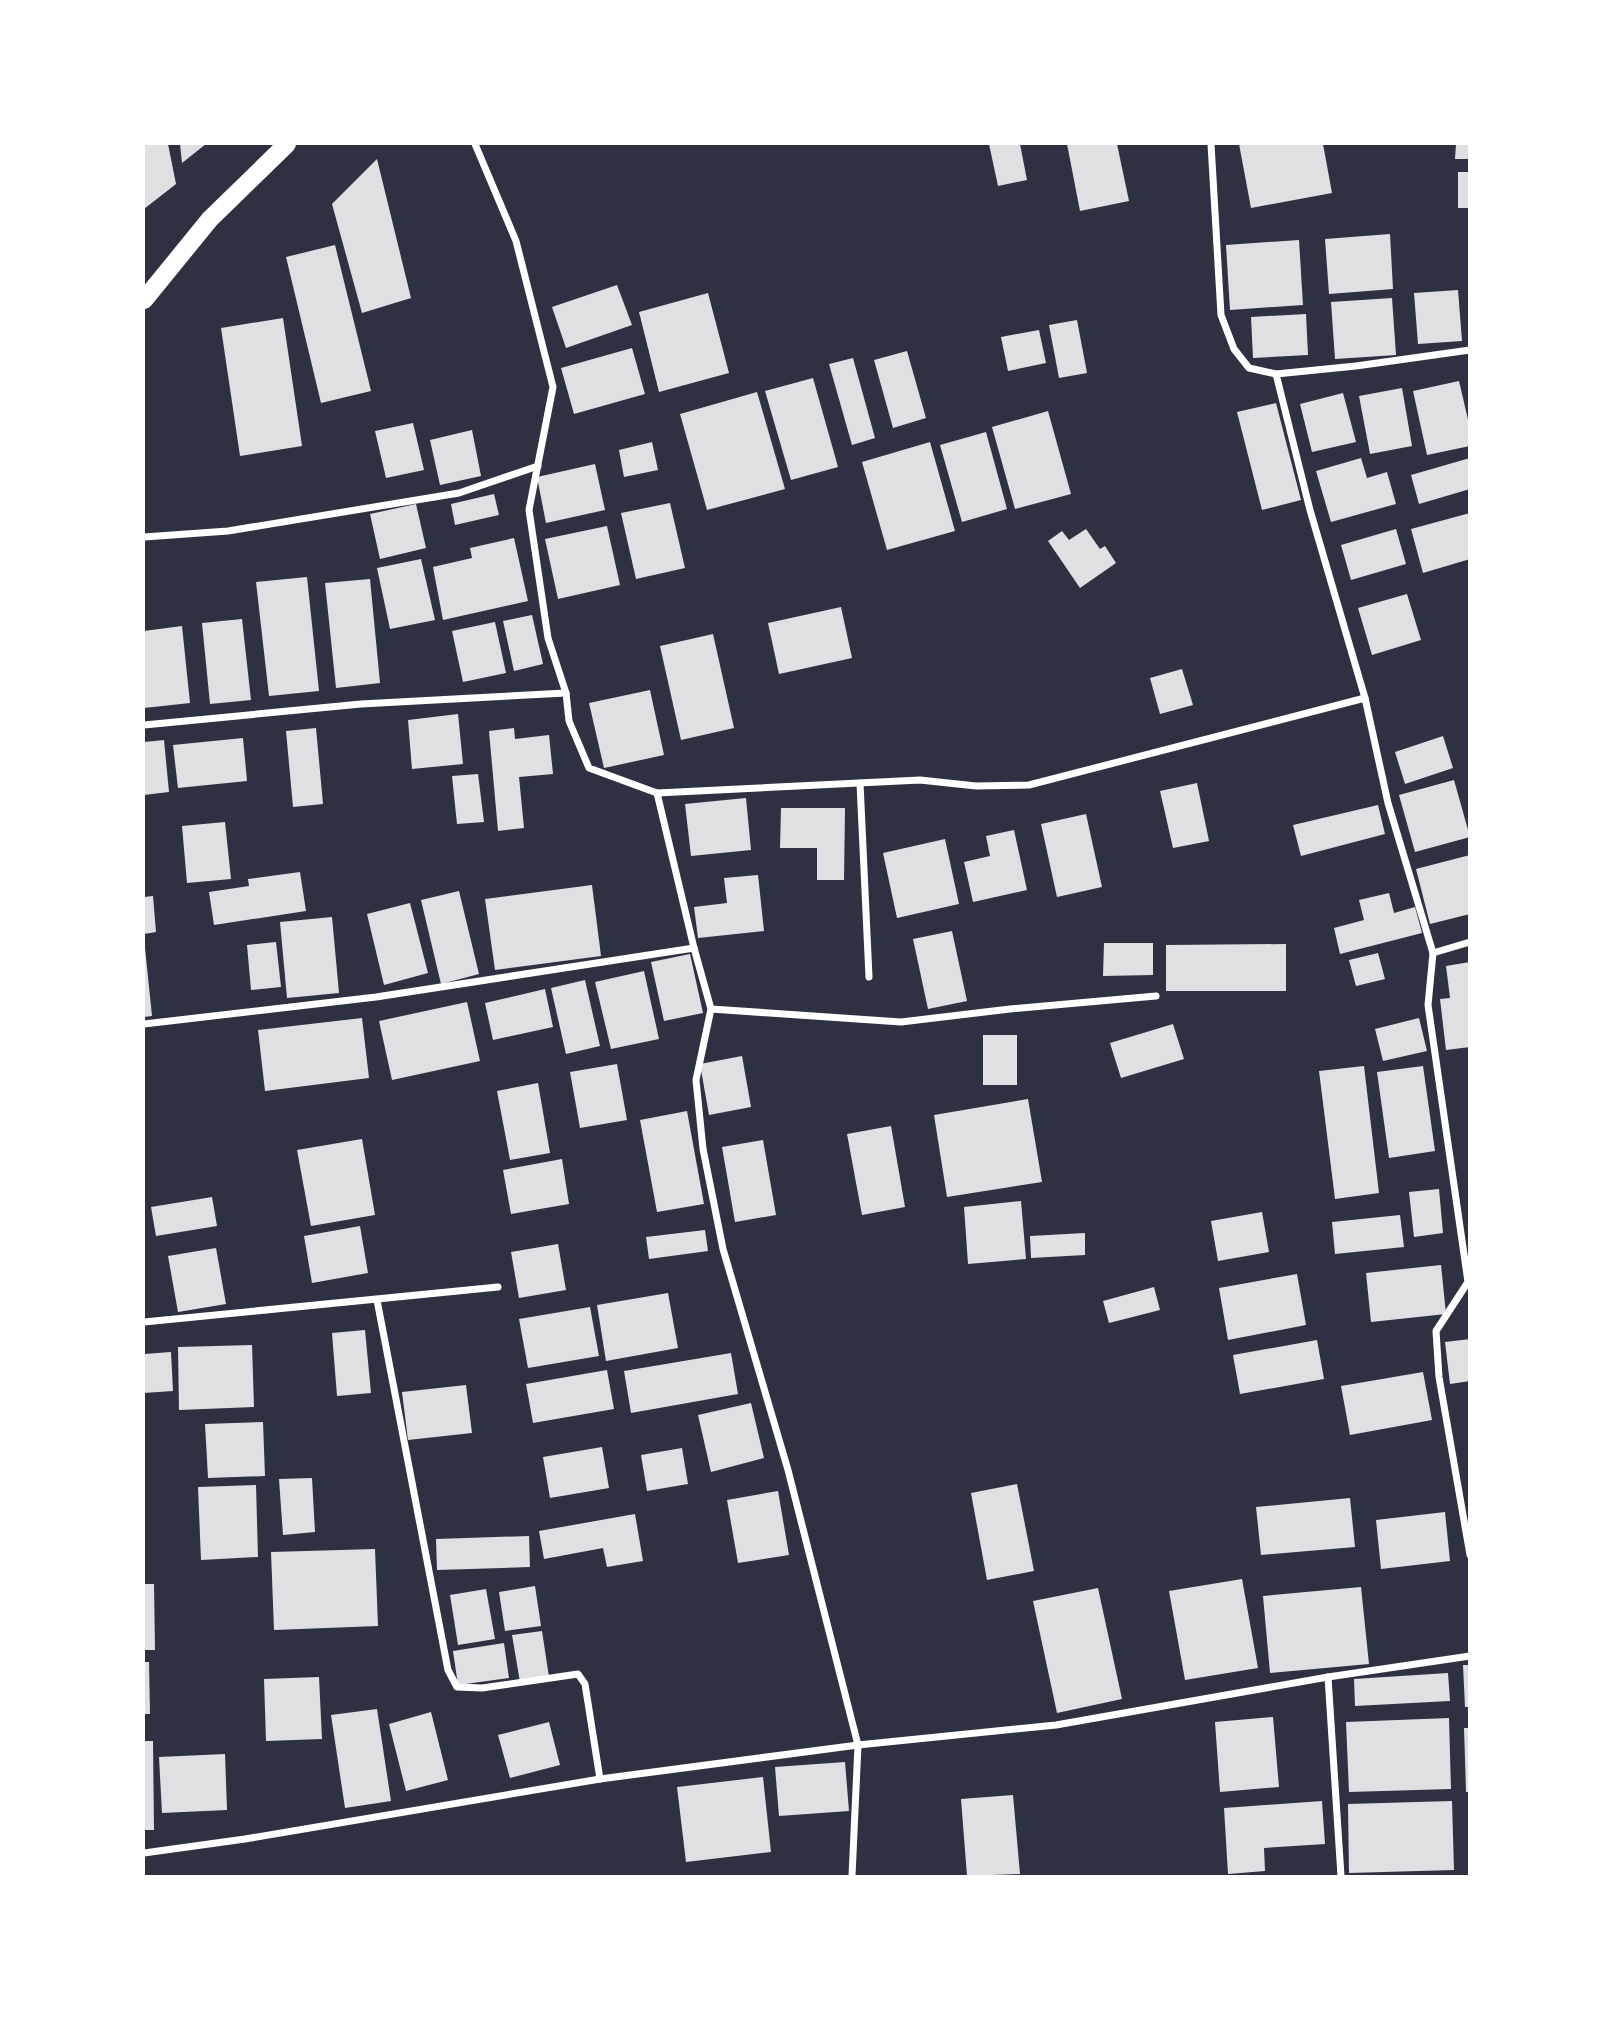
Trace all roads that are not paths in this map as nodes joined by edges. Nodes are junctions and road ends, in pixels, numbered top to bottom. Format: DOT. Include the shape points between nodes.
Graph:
graph roads {
  1 [pos="287,144"];
  2 [pos="475,144"];
  3 [pos="1211,144"];
  4 [pos="144,300"];
  5 [pos="1469,350"];
  6 [pos="1276,374"];
  7 [pos="538,466"];
  8 [pos="144,537"];
  9 [pos="566,693"];
  10 [pos="1365,698"];
  11 [pos="144,725"];
  12 [pos="860,783"];
  13 [pos="657,793"];
  14 [pos="1469,942"];
  15 [pos="694,948"];
  16 [pos="1433,953"];
  17 [pos="869,978"];
  18 [pos="1156,996"];
  19 [pos="711,1009"];
  20 [pos="144,1024"];
  21 [pos="498,1287"];
  22 [pos="377,1300"];
  23 [pos="144,1322"];
  24 [pos="1469,1555"];
  25 [pos="1469,1656"];
  26 [pos="1328,1677"];
  27 [pos="858,1745"];
  28 [pos="600,1779"];
  29 [pos="144,1853"];
  30 [pos="852,1877"];
  31 [pos="1342,1877"];
  1 -- 4 [label="main road" via="210,219"];
  2 -- 7 [label="street" via="516,241 553,387"];
  3 -- 6 [label="street" via="1222,315 1234,349 1250,368"];
  5 -- 6 [label="street"];
  6 -- 10 [label="street"];
  7 -- 8 [label="street" via="459,493 228,531"];
  7 -- 9 [label="street" via="529,510 548,638"];
  9 -- 11 [label="street" via="361,704"];
  9 -- 13 [label="street" via="569,721 589,768"];
  10 -- 12 [label="street" via="1029,785 920,780"];
  10 -- 16 [label="street" via="1388,803"];
  12 -- 13 [label="street"];
  12 -- 17 [label="street"];
  13 -- 15 [label="street"];
  14 -- 16 [label="street"];
  15 -- 19 [label="street"];
  15 -- 20 [label="street" via="376,997"];
  16 -- 24 [label="street" via="1428,1005 1468,1282 1436,1331 1439,1377"];
  18 -- 19 [label="street" via="901,1022"];
  19 -- 27 [label="street" via="696,1080 723,1249 788,1470"];
  21 -- 22 [label="street"];
  22 -- 23 [label="street"];
  22 -- 28 [label="street" via="448,1670 457,1687 482,1688 578,1674 585,1684"];
  25 -- 26 [label="street"];
  26 -- 27 [label="street" via="1056,1724"];
  26 -- 31 [label="street"];
  27 -- 28 [label="street"];
  27 -- 30 [label="street"];
  28 -- 29 [label="street"];
}
